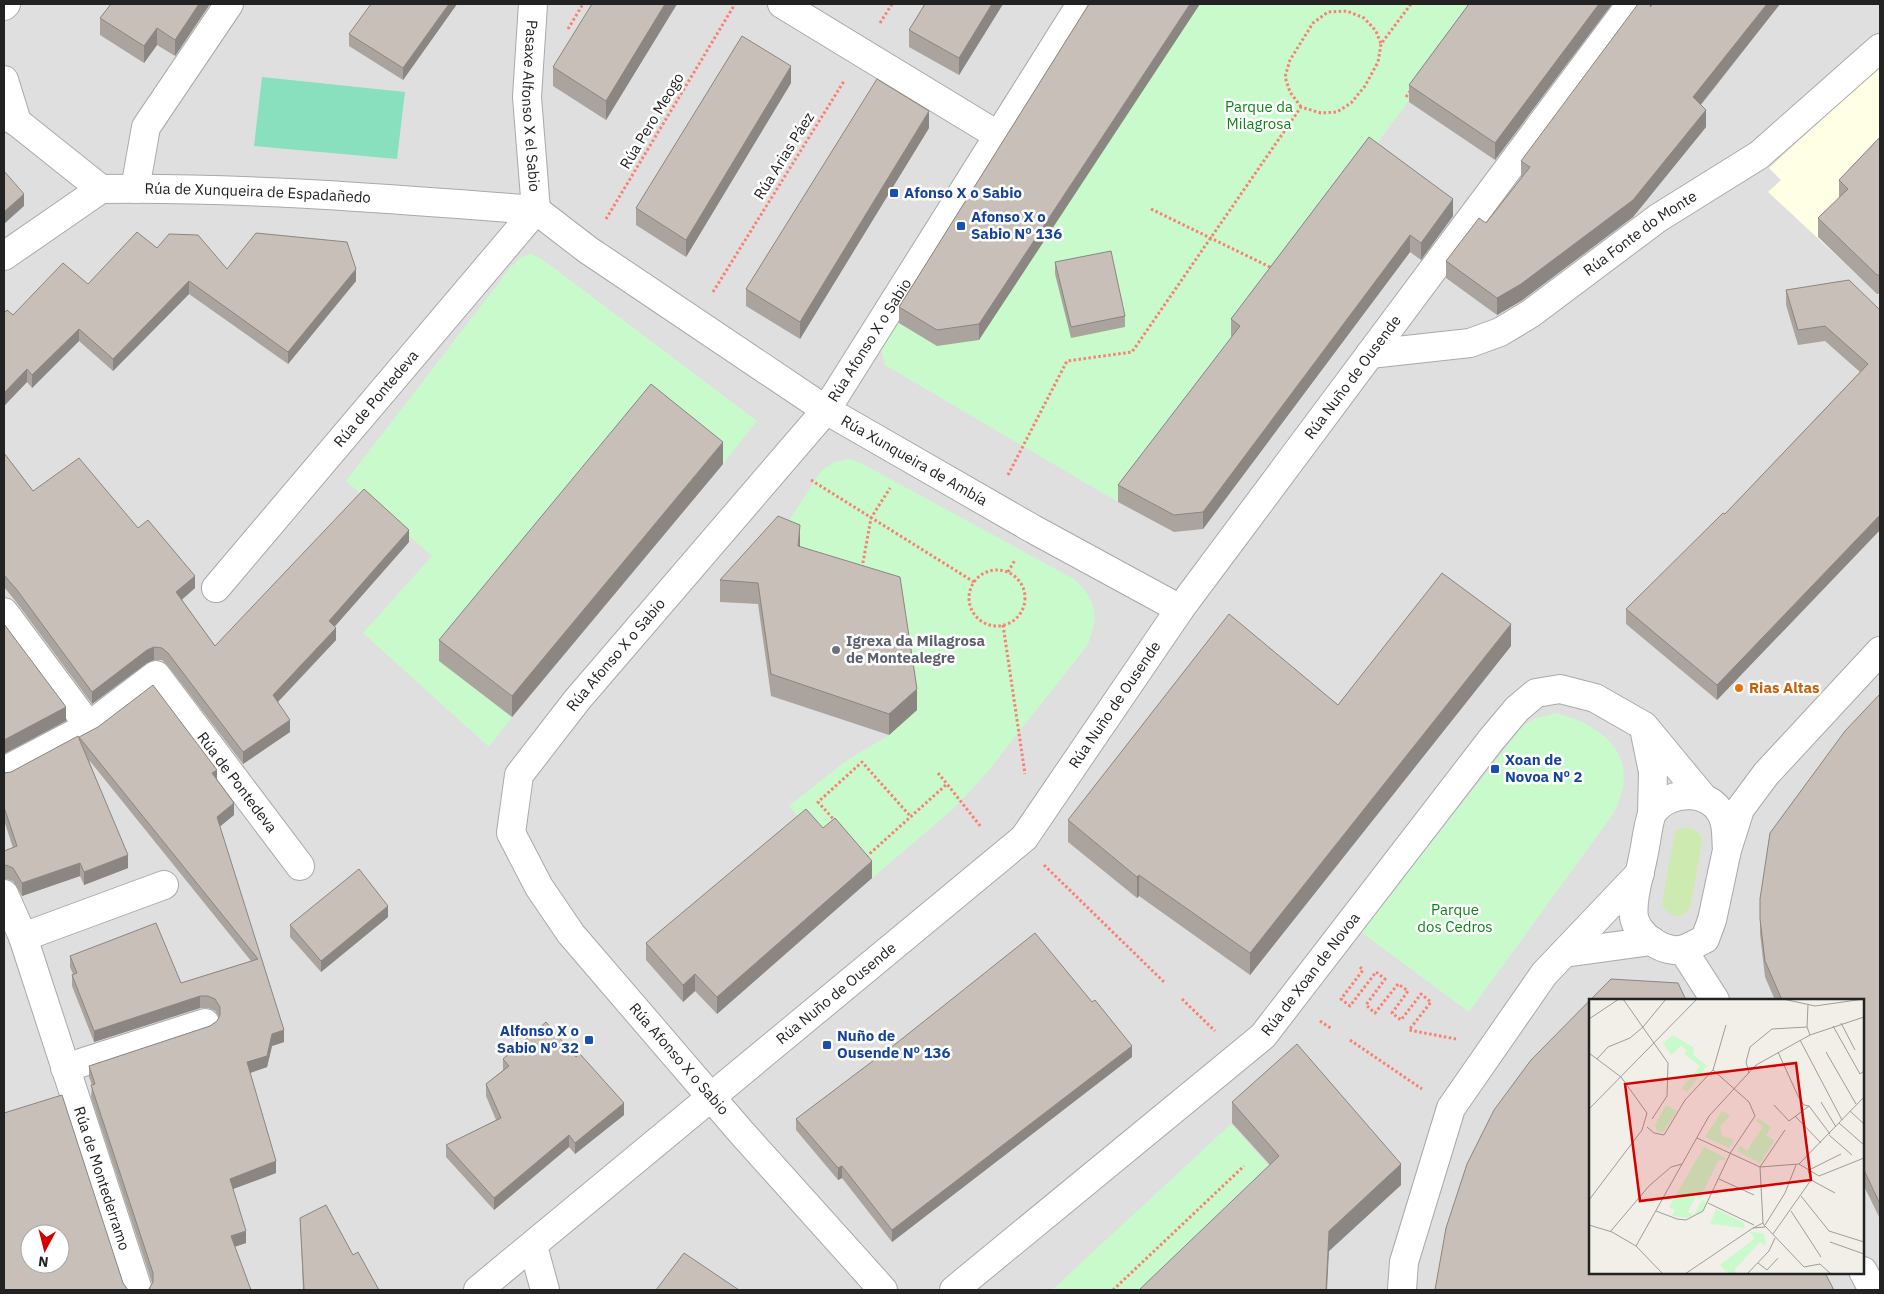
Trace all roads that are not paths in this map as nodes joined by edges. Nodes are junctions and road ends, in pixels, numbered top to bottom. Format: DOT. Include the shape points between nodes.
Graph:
graph roads {
  1 [pos="230,4"];
  2 [pos="533,4"];
  3 [pos="782,4"];
  4 [pos="1081,4"];
  5 [pos="1631,4"];
  6 [pos="1880,48"];
  7 [pos="4,80"];
  8 [pos="11,118"];
  9 [pos="999,136"];
  10 [pos="135,189"];
  11 [pos="101,190"];
  12 [pos="536,210"];
  13 [pos="4,256"];
  14 [pos="1370,354"];
  15 [pos="826,410"];
  16 [pos="216,588"];
  17 [pos="1180,609"];
  18 [pos="4,612"];
  19 [pos="1880,651"];
  20 [pos="89,726"];
  21 [pos="1644,726"];
  22 [pos="4,771"];
  23 [pos="1766,774"];
  24 [pos="1708,800"];
  25 [pos="1652,814"];
  26 [pos="1727,850"];
  27 [pos="300,866"];
  28 [pos="1640,873"];
  29 [pos="164,884"];
  30 [pos="4,894"];
  31 [pos="23,937"];
  32 [pos="1652,941"];
  33 [pos="1694,944"];
  34 [pos="1564,953"];
  35 [pos="1711,993"];
  36 [pos="204,1023"];
  37 [pos="65,1068"];
  38 [pos="713,1097"];
  39 [pos="533,1246"];
  40 [pos="1864,1273"];
  41 [pos="138,1290"];
  42 [pos="478,1290"];
  43 [pos="545,1290"];
  44 [pos="883,1290"];
  45 [pos="954,1290"];
  46 [pos="1402,1290"];
  47 [pos="1873,1290"];
  1 -- 10 [label="street" via="146,127"];
  2 -- 12 [label="street, Pasaxe Alfonso X el Sabio" via="527,97"];
  3 -- 9 [label="street"];
  4 -- 9 [label="street, Rúa Afonso X o Sabio"];
  5 -- 14 [label="street, Rúa Nuño de Ousende"];
  6 -- 14 [label="street, Rúa Fonte do Monte" via="1759,155 1658,218 1530,314 1500,332 1470,344"];
  7 -- 8 [label="street"];
  8 -- 11 [label="street"];
  9 -- 15 [label="street, Rúa Afonso X o Sabio"];
  10 -- 11 [label="street, Rúa de Xunqueira de Espadañedo"];
  10 -- 12 [label="street, Rúa de Xunqueira de Espadañedo" via="172,188"];
  11 -- 13 [label="street"];
  12 -- 15 [label="street, Rúa Xunqueira de Ambía" via="588,250"];
  12 -- 16 [label="street, Rúa de Pontedeva"];
  14 -- 17 [label="street, Rúa Nuño de Ousende"];
  15 -- 17 [label="street, Rúa Xunqueira de Ambía"];
  15 -- 38 [label="street, Rúa Afonso X o Sabio" via="577,700 519,775 512,833 539,887 571,934"];
  17 -- 38 [label="street, Rúa Nuño de Ousende" via="1019,841"];
  18 -- 20 [label="street"];
  19 -- 23 [label="street"];
  20 -- 22 [label="street, Rúa de Pontedeva"];
  20 -- 27 [label="street, Rúa de Pontedeva" via="156,675"];
  21 -- 24 [label="street, Rúa de Xoan de Novoa"];
  21 -- 25 [label="street" via="1653,772"];
  21 -- 45 [label="street, Rúa de Xoan de Novoa" via="1595,698 1560,689 1536,693 1517,709 1263,1036"];
  23 -- 24 [label="street"];
  23 -- 26 [label="street" via="1740,809"];
  24 -- 25 [label="street" via="1677,795 1665,800"];
  24 -- 26 [label="street, Rúa de Xoan de Novoa" via="1724,820"];
  25 -- 28 [label="street"];
  26 -- 33 [label="street" via="1712,920"];
  28 -- 32 [label="street" via="1634,918"];
  28 -- 34 [label="street"];
  29 -- 31 [label="street"];
  30 -- 31 [label="street, Rúa de Montederramo"];
  31 -- 37 [label="street, Rúa de Montederramo"];
  32 -- 33 [label="street" via="1667,949"];
  32 -- 34 [label="street"];
  33 -- 35 [label="street"];
  34 -- 46 [label="street" via="1544,974 1450,1108 1404,1262"];
  36 -- 37 [label="street"];
  37 -- 41 [label="street, Rúa de Montederramo"];
  38 -- 39 [label="street, Rúa Nuño de Ousende"];
  38 -- 44 [label="street, Rúa Afonso X o Sabio"];
  39 -- 42 [label="street, Rúa Nuño de Ousende"];
  39 -- 43 [label="street"];
  40 -- 47 [label="street"];
}
